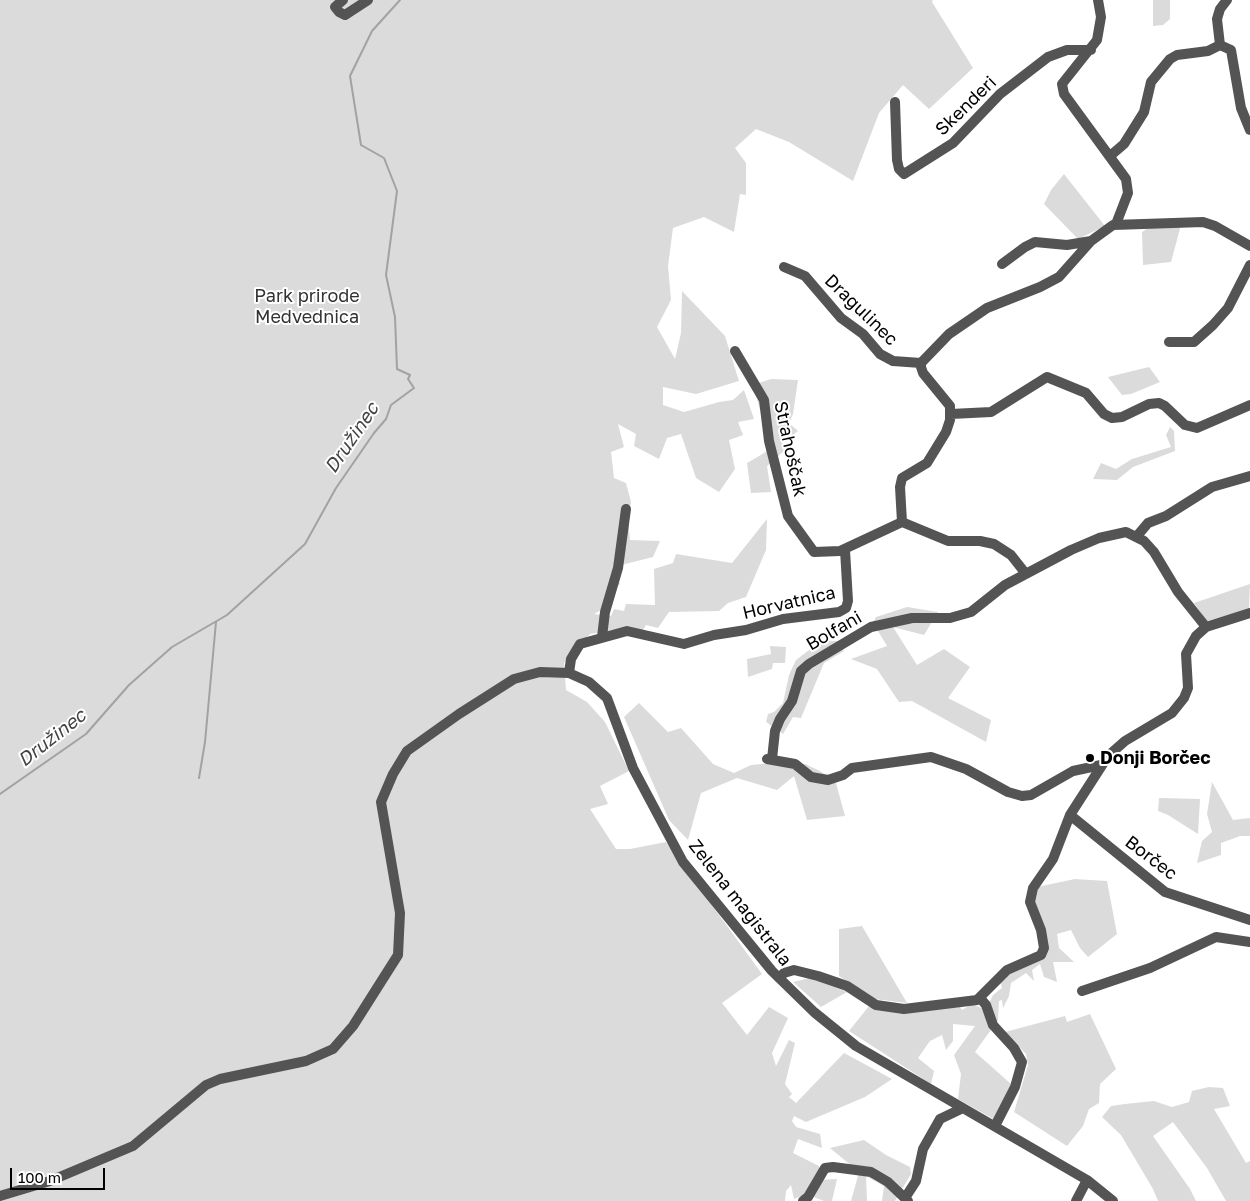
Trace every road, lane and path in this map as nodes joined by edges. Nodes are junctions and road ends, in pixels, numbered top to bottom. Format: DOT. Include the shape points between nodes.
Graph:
graph roads {
  1 [pos="343,0"];
  2 [pos="368,0"];
  3 [pos="1098,0"];
  4 [pos="1227,0"];
  5 [pos="1220,45"];
  6 [pos="1091,50"];
  7 [pos="895,102"];
  8 [pos="1250,130"];
  9 [pos="1110,156"];
  10 [pos="1116,224"];
  11 [pos="1091,241"];
  12 [pos="1250,246"];
  13 [pos="1002,264"];
  14 [pos="1250,265"];
  15 [pos="784,267"];
  16 [pos="1168,342"];
  17 [pos="735,351"];
  18 [pos="922,363"];
  19 [pos="1250,405"];
  20 [pos="951,414"];
  21 [pos="1250,476"];
  22 [pos="626,509"];
  23 [pos="902,522"];
  24 [pos="1137,536"];
  25 [pos="845,550"];
  26 [pos="1026,574"];
  27 [pos="1250,613"];
  28 [pos="1206,627"];
  29 [pos="602,637"];
  30 [pos="569,673"];
  31 [pos="1101,764"];
  32 [pos="1070,815"];
  33 [pos="1250,920"];
  34 [pos="1250,942"];
  35 [pos="778,978"];
  36 [pos="1082,991"];
  37 [pos="980,998"];
  38 [pos="963,1108"];
  39 [pos="995,1126"];
  40 [pos="1087,1180"];
  41 [pos="0,1196"];
  42 [pos="906,1199"];
  43 [pos="803,1201"];
  44 [pos="1076,1201"];
  45 [pos="1113,1201"];
  1 -- 2 [label="street" via="335,7 345,15"];
  3 -- 6 [label="street" via="1100,33"];
  4 -- 5 [label="street" via="1217,19"];
  5 -- 8 [label="street" via="1231,50 1241,108"];
  5 -- 9 [label="street" via="1208,51 1176,55 1170,60 1151,82 1144,112 1124,144"];
  6 -- 7 [label="street, Skenderi" via="1067,50 1048,56 1000,94 953,143 904,174 899,170 897,160"];
  6 -- 9 [label="street" via="1064,80 1062,90"];
  9 -- 10 [label="street" via="1128,186 1126,202"];
  10 -- 11 [label="street"];
  10 -- 12 [label="street" via="1203,222"];
  11 -- 13 [label="street" via="1067,245 1035,242"];
  11 -- 18 [label="street" via="1059,277 982,310 949,334"];
  14 -- 16 [label="street" via="1228,308 1213,325 1194,342"];
  15 -- 18 [label="street, Dragulinec" via="804,274 841,318 863,334 884,357 897,362"];
  17 -- 25 [label="street, Strahoščak" via="764,400 769,441 788,516 814,552"];
  18 -- 20 [label="street" via="923,373 950,406"];
  19 -- 20 [label="street" via="1197,428 1186,425 1159,403 1112,418 1104,414 1086,392 1043,378 991,412"];
  20 -- 23 [label="street" via="946,432 928,463 902,478"];
  21 -- 24 [label="street" via="1212,486 1166,516 1148,523"];
  22 -- 29 [label="street" via="618,568"];
  23 -- 25 [label="street"];
  23 -- 26 [label="street" via="948,541 980,540 994,544 1011,555"];
  24 -- 26 [label="street, Bolfani" via="1126,532 1100,538"];
  24 -- 28 [label="street" via="1149,546 1178,592"];
  25 -- 29 [label="street, Horvatnica" via="848,601 846,608 839,612 783,619 684,644 627,631"];
  26 -- 31 [label="street, Bolfani" via="998,589 971,612 950,618 912,618 870,627 809,664 801,672 792,701 780,718 769,759 794,764 811,777 828,780 844,775 852,768 931,757 966,769 1022,796 1031,795 1073,771"];
  27 -- 28 [label="street"];
  28 -- 31 [label="street" via="1189,646 1186,663 1188,688 1179,706 1162,720 1125,741"];
  29 -- 30 [label="street, Horvatnica" via="577,648"];
  30 -- 35 [label="street, Zelena magistrala" via="589,682 607,698 633,768 683,862"];
  30 -- 41 [label="street, Zelena magistrala" via="540,672 514,679 407,751 381,802 400,913 398,955 354,1026 333,1049 306,1061 220,1079 206,1085 133,1146 50,1181"];
  31 -- 32 [label="street"];
  32 -- 33 [label="street, Borčec" via="1165,892"];
  32 -- 37 [label="street" via="1054,859 1033,888 1030,902 1041,930 1044,948 1041,955 1007,970"];
  34 -- 36 [label="street" via="1216,937 1150,968"];
  35 -- 37 [label="street" via="794,970 846,986 876,1005 904,1009"];
  35 -- 38 [label="street, Zelena magistrala" via="856,1046"];
  37 -- 39 [label="street" via="994,1025 1022,1062 1015,1086"];
  38 -- 39 [label="street, Zelena magistrala"];
  38 -- 42 [label="street" via="940,1119 924,1149 916,1181"];
  39 -- 40 [label="street, Zelena magistrala"];
  40 -- 44 [label="street"];
  40 -- 45 [label="street, Zelena magistrala"];
  42 -- 43 [label="street" via="871,1172 833,1167 825,1168"];
}
